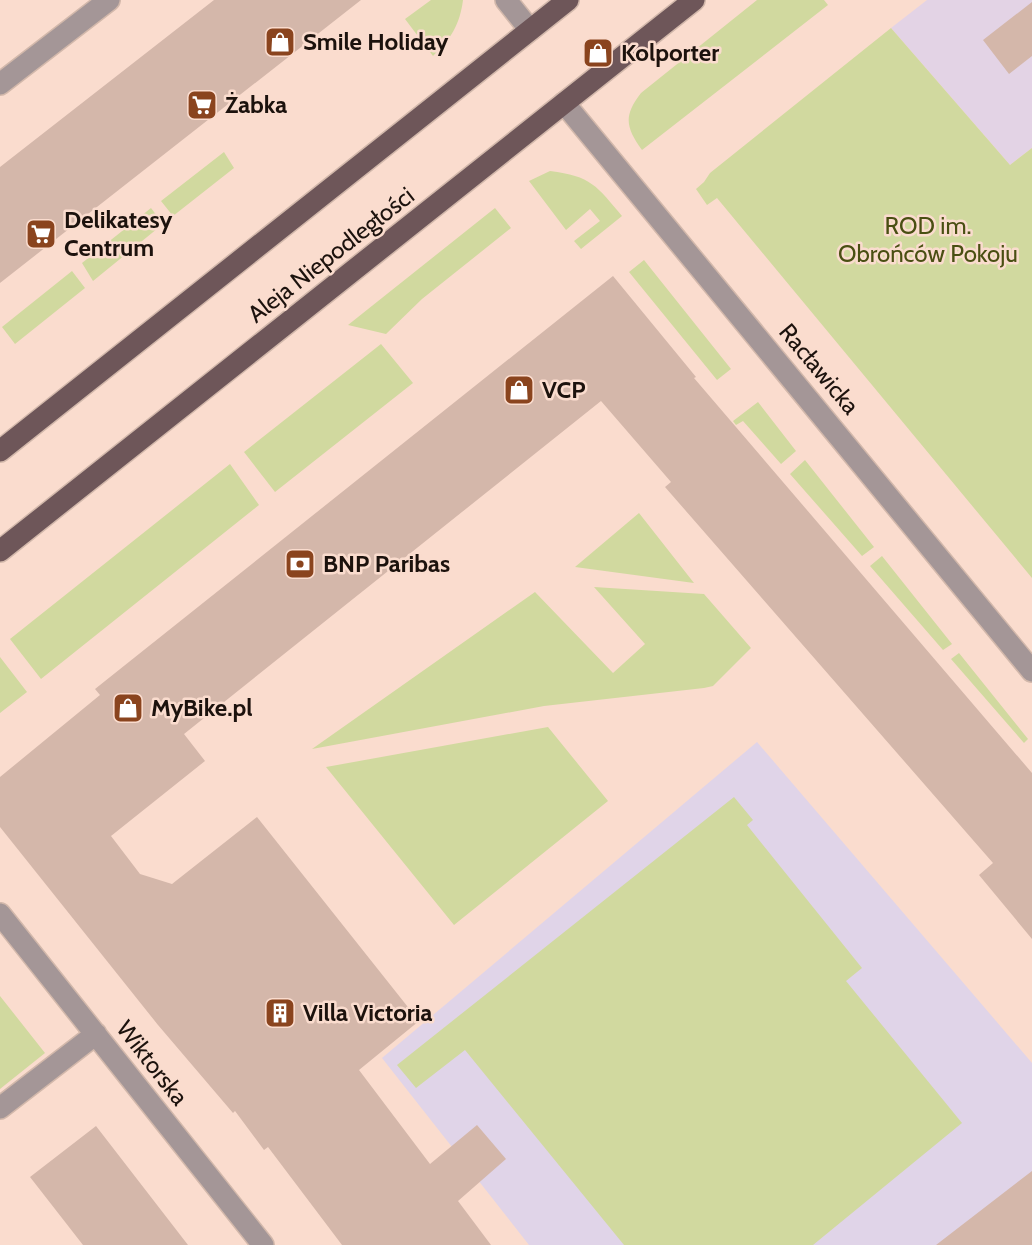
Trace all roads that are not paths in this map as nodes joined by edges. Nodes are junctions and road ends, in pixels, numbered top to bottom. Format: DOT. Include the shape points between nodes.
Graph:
graph roads {
  1 [pos="109,0"];
  2 [pos="506,0"];
  3 [pos="568,0"];
  4 [pos="694,0"];
  5 [pos="530,30"];
  6 [pos="0,84"];
  7 [pos="564,103"];
  8 [pos="0,451"];
  9 [pos="0,551"];
  10 [pos="1032,671"];
  11 [pos="0,914"];
  12 [pos="96,1034"];
  13 [pos="0,1108"];
  14 [pos="263,1245"];
  1 -- 6 [label="street"];
  2 -- 5 [label="street"];
  3 -- 5 [label="main road"];
  4 -- 7 [label="main road, Aleja Niepodległości"];
  5 -- 8 [label="main road"];
  7 -- 9 [label="main road, Aleja Niepodległości"];
  7 -- 10 [label="street, Racławicka"];
  11 -- 12 [label="street, Wiktorska"];
  12 -- 13 [label="street"];
  12 -- 14 [label="street, Wiktorska"];
}
